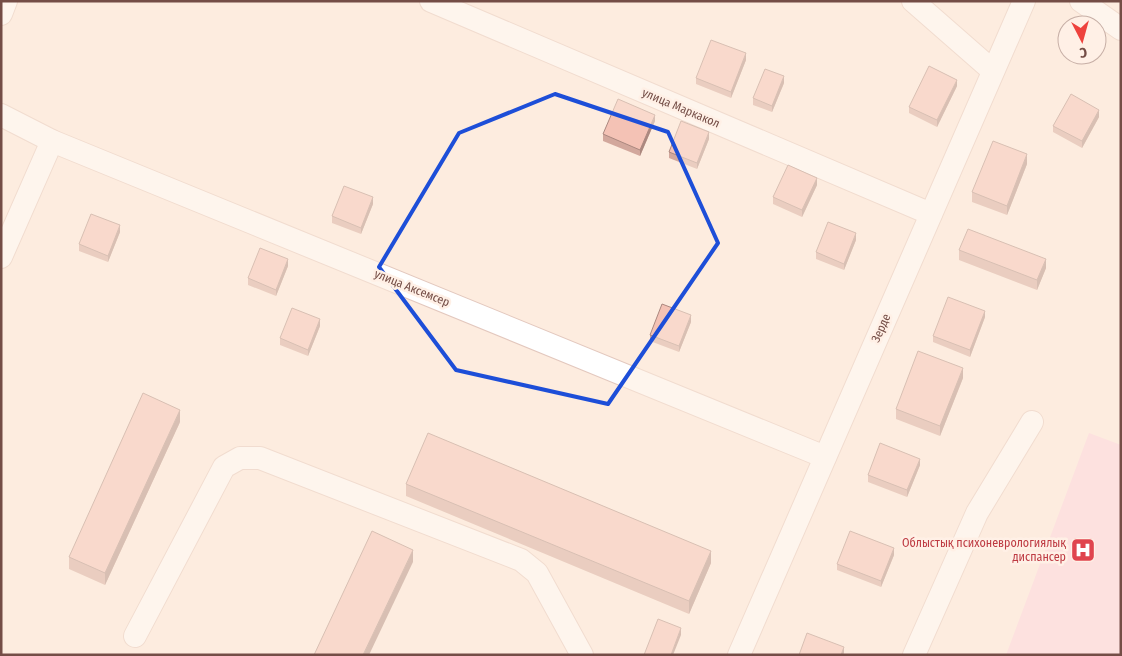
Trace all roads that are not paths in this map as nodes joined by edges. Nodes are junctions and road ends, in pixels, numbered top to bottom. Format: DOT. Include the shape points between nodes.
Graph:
graph roads {
  1 [pos="6,1"];
  2 [pos="431,1"];
  3 [pos="913,1"];
  4 [pos="1024,1"];
  5 [pos="1080,1"];
  6 [pos="1,14"];
  7 [pos="1121,29"];
  8 [pos="993,72"];
  9 [pos="1,115"];
  10 [pos="52,141"];
  11 [pos="931,214"];
  12 [pos="1,257"];
  13 [pos="1032,422"];
  14 [pos="825,457"];
  15 [pos="136,636"];
  16 [pos="582,655"];
  17 [pos="739,655"];
  18 [pos="914,655"];
  1 -- 6 [label="street"];
  2 -- 11 [label="street, улица Маркакол"];
  3 -- 8 [label="street"];
  4 -- 8 [label="street, Зерде"];
  5 -- 7 [label="street"];
  8 -- 11 [label="street, Зерде"];
  9 -- 10 [label="street, улица Аксемсер"];
  10 -- 12 [label="street"];
  10 -- 14 [label="street, улица Аксемсер"];
  11 -- 14 [label="street, Зерде"];
  13 -- 18 [label="street" via="977,513"];
  14 -- 17 [label="street, Зерде"];
  15 -- 16 [label="street" via="224,467 240,458 260,458 522,560 537,573"];
}
